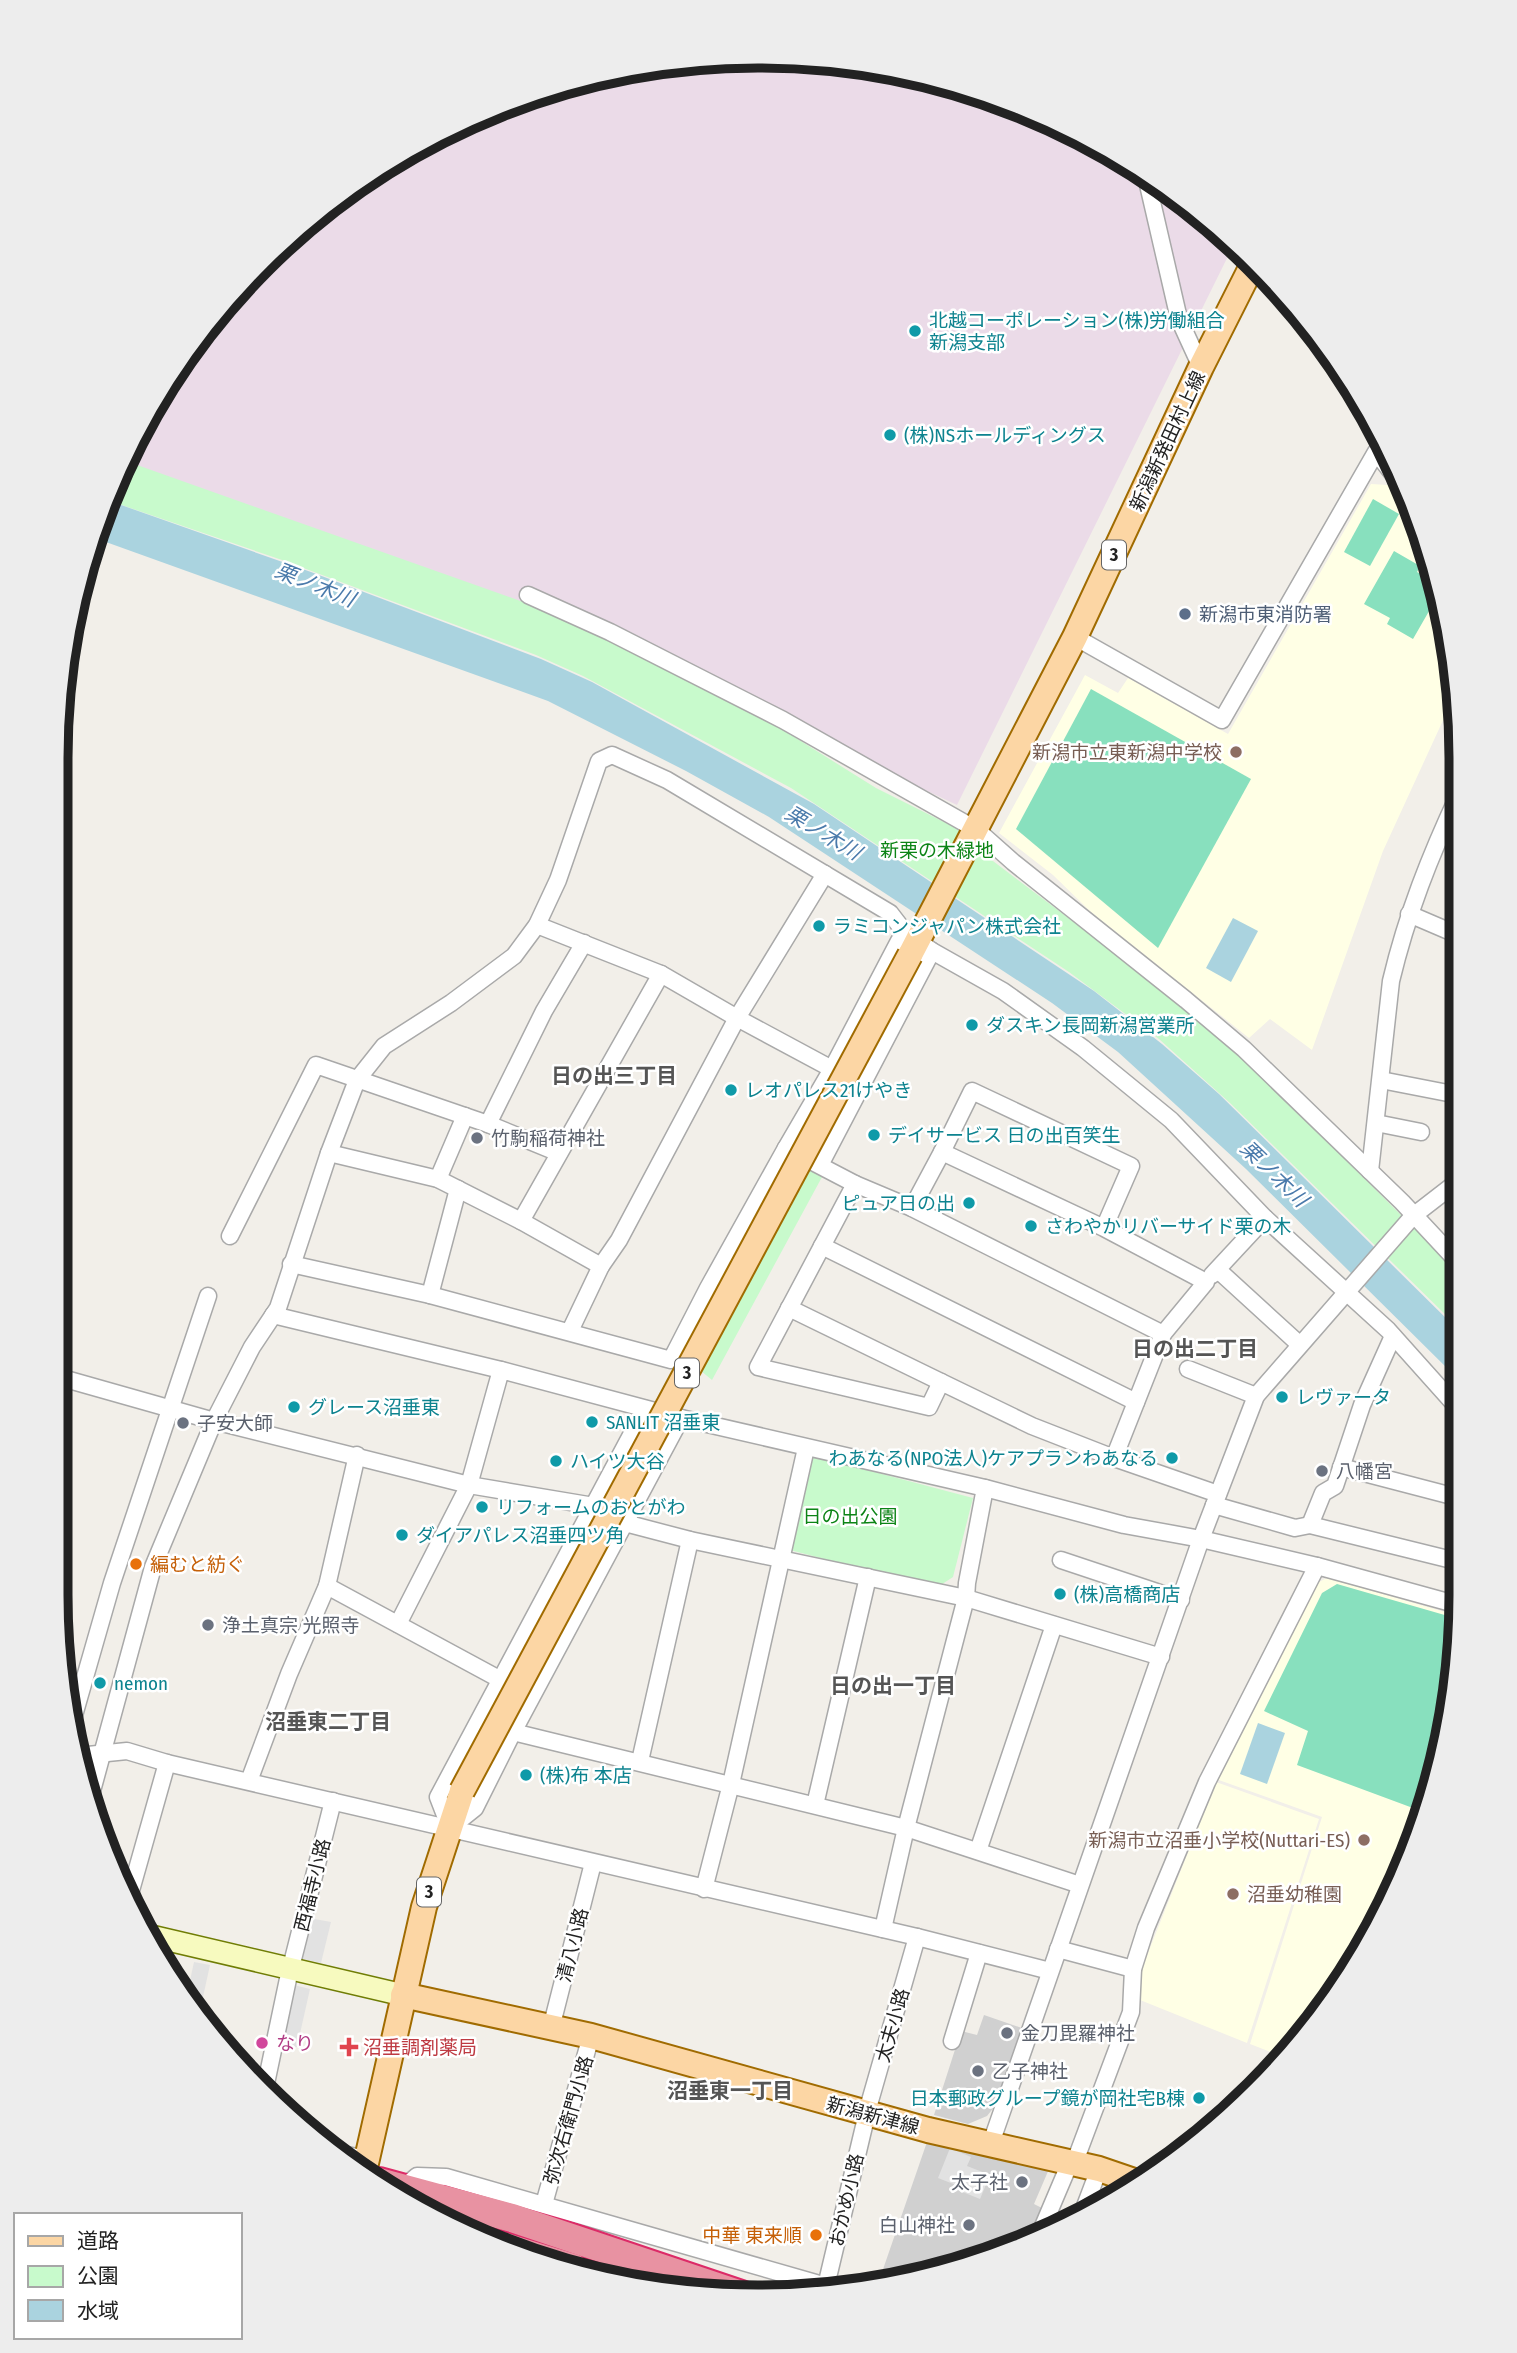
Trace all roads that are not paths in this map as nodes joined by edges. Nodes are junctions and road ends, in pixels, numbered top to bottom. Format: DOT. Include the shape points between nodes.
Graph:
graph roads {
  1 [pos="1149,190"];
  2 [pos="1249,272"];
  3 [pos="1200,368"];
  4 [pos="1380,457"];
  5 [pos="528,596"];
  6 [pos="1075,637"];
  7 [pos="1449,834"];
  8 [pos="973,837"];
  9 [pos="825,874"];
  10 [pos="1409,914"];
  11 [pos="537,925"];
  12 [pos="1449,931"];
  13 [pos="584,943"];
  14 [pos="918,944"];
  15 [pos="662,974"];
  16 [pos="737,1018"];
  17 [pos="832,1069"];
  18 [pos="358,1080"];
  19 [pos="1381,1080"];
  20 [pos="1449,1093"];
  21 [pos="465,1116"];
  22 [pos="1376,1123"];
  23 [pos="488,1124"];
  24 [pos="1421,1132"];
  25 [pos="786,1148"];
  26 [pos="942,1152"];
  27 [pos="329,1153"];
  28 [pos="559,1153"];
  29 [pos="820,1165"];
  30 [pos="1370,1171"];
  31 [pos="438,1179"];
  32 [pos="855,1184"];
  33 [pos="1449,1188"];
  34 [pos="458,1189"];
  35 [pos="912,1208"];
  36 [pos="1413,1216"];
  37 [pos="1265,1219"];
  38 [pos="521,1221"];
  39 [pos="1104,1228"];
  40 [pos="230,1237"];
  41 [pos="822,1246"];
  42 [pos="1449,1253"];
  43 [pos="291,1264"];
  44 [pos="601,1266"];
  45 [pos="1217,1270"];
  46 [pos="1206,1282"];
  47 [pos="1345,1293"];
  48 [pos="430,1295"];
  49 [pos="208,1296"];
  50 [pos="789,1308"];
  51 [pos="273,1315"];
  52 [pos="570,1331"];
  53 [pos="1163,1334"];
  54 [pos="1393,1336"];
  55 [pos="1299,1344"];
  56 [pos="1188,1369"];
  57 [pos="501,1370"];
  58 [pos="68,1380"];
  59 [pos="941,1382"];
  60 [pos="1256,1395"];
  61 [pos="1449,1398"];
  62 [pos="1136,1402"];
  63 [pos="171,1409"];
  64 [pos="645,1409"];
  65 [pos="681,1418"];
  66 [pos="214,1420"];
  67 [pos="806,1448"];
  68 [pos="356,1455"];
  69 [pos="1114,1458"];
  70 [pos="1342,1467"];
  71 [pos="469,1485"];
  72 [pos="985,1488"];
  73 [pos="1449,1495"];
  74 [pos="1216,1499"];
  75 [pos="594,1506"];
  76 [pos="625,1523"];
  77 [pos="1310,1525"];
  78 [pos="1202,1539"];
  79 [pos="690,1540"];
  80 [pos="781,1559"];
  81 [pos="1449,1559"];
  82 [pos="1061,1560"];
  83 [pos="1317,1566"];
  84 [pos="868,1577"];
  85 [pos="327,1586"];
  86 [pos="966,1598"];
  87 [pos="1181,1600"];
  88 [pos="1449,1602"];
  89 [pos="398,1624"];
  90 [pos="1054,1625"];
  91 [pos="1161,1657"];
  92 [pos="500,1680"];
  93 [pos="77,1704"];
  94 [pos="513,1732"];
  95 [pos="103,1751"];
  96 [pos="88,1754"];
  97 [pos="640,1762"];
  98 [pos="167,1763"];
  99 [pos="249,1781"];
  100 [pos="95,1782"];
  101 [pos="731,1784"];
  102 [pos="333,1801"];
  103 [pos="815,1805"];
  104 [pos="450,1828"];
  105 [pos="906,1828"];
  106 [pos="978,1851"];
  107 [pos="593,1863"];
  108 [pos="132,1885"];
  109 [pos="1080,1885"];
  110 [pos="704,1889"];
  111 [pos="883,1929"];
  112 [pos="917,1937"];
  113 [pos="160,1938"];
  114 [pos="1058,1949"];
  115 [pos="979,1953"];
  116 [pos="1133,1969"];
  117 [pos="291,1970"];
  118 [pos="1050,1971"];
  119 [pos="402,1995"];
  120 [pos="551,2028"];
  121 [pos="592,2036"];
  122 [pos="953,2041"];
  123 [pos="267,2080"];
  124 [pos="866,2113"];
  125 [pos="991,2143"];
  126 [pos="1070,2168"];
  127 [pos="1099,2169"];
  128 [pos="379,2170"];
  129 [pos="386,2175"];
  130 [pos="1126,2178"];
  131 [pos="394,2180"];
  132 [pos="1087,2202"];
  133 [pos="544,2204"];
  134 [pos="1045,2222"];
  135 [pos="827,2281"];
  136 [pos="703,2282"];
  137 [pos="805,2283"];
  1 -- 3 [label="street" via="1179,319"];
  2 -- 3 [label="main road, 新潟新発田村上線 / 3"];
  3 -- 6 [label="main road, 新潟新発田村上線 / 3"];
  4 -- 6 [label="street" via="1376,452 1222,720"];
  5 -- 8 [label="street" via="783,720"];
  6 -- 8 [label="main road, 新潟新発田村上線 / 3"];
  7 -- 10 [label="street"];
  8 -- 14 [label="main road, 新潟新発田村上線 / 3"];
  8 -- 30 [label="street" via="1244,1049"];
  9 -- 11 [label="street" via="667,780 612,754 599,761 558,880"];
  9 -- 14 [label="street" via="890,913"];
  9 -- 16 [label="street"];
  10 -- 12 [label="street"];
  10 -- 19 [label="street" via="1391,981"];
  11 -- 13 [label="street"];
  11 -- 18 [label="street" via="514,956 384,1046"];
  13 -- 15 [label="street"];
  13 -- 23 [label="street"];
  14 -- 17 [label="street" via="899,941"];
  14 -- 29 [label="street"];
  14 -- 37 [label="street" via="1003,991 1083,1048 1171,1120"];
  14 -- 104 [label="main road, 3, bridge" via="463,1791"];
  15 -- 16 [label="street"];
  15 -- 28 [label="street"];
  16 -- 17 [label="street"];
  16 -- 44 [label="street"];
  17 -- 25 [label="street"];
  18 -- 21 [label="street"];
  18 -- 27 [label="street"];
  18 -- 40 [label="street" via="316,1065"];
  19 -- 20 [label="street"];
  19 -- 22 [label="street"];
  21 -- 23 [label="street"];
  21 -- 31 [label="street"];
  22 -- 24 [label="street"];
  22 -- 30 [label="street"];
  23 -- 28 [label="street"];
  25 -- 29 [label="street"];
  25 -- 52 [label="street" via="671,1360"];
  26 -- 35 [label="street"];
  26 -- 39 [label="street"];
  26 -- 39 [label="street" via="972,1091 1131,1166"];
  27 -- 31 [label="street"];
  27 -- 43 [label="street"];
  28 -- 38 [label="street"];
  29 -- 32 [label="street"];
  30 -- 36 [label="street"];
  31 -- 34 [label="street"];
  32 -- 35 [label="street"];
  32 -- 41 [label="street"];
  33 -- 36 [label="street"];
  34 -- 38 [label="street"];
  34 -- 48 [label="street"];
  35 -- 53 [label="street"];
  36 -- 42 [label="street"];
  36 -- 47 [label="street"];
  37 -- 45 [label="street"];
  37 -- 47 [label="street"];
  38 -- 44 [label="street"];
  39 -- 46 [label="street"];
  41 -- 50 [label="street"];
  41 -- 62 [label="street"];
  43 -- 48 [label="street"];
  43 -- 51 [label="street"];
  44 -- 52 [label="street"];
  45 -- 46 [label="street"];
  45 -- 55 [label="street"];
  46 -- 53 [label="street"];
  47 -- 54 [label="street"];
  47 -- 55 [label="street"];
  48 -- 52 [label="street"];
  49 -- 63 [label="street"];
  50 -- 59 [label="street"];
  50 -- 59 [label="street" via="758,1367 929,1407"];
  51 -- 57 [label="street"];
  51 -- 66 [label="street"];
  53 -- 62 [label="street"];
  54 -- 61 [label="street"];
  54 -- 70 [label="street" via="1362,1405"];
  55 -- 60 [label="street"];
  56 -- 60 [label="street"];
  57 -- 64 [label="street"];
  57 -- 71 [label="street"];
  58 -- 63 [label="street"];
  59 -- 69 [label="street" via="1032,1426"];
  60 -- 74 [label="street"];
  62 -- 69 [label="street"];
  63 -- 66 [label="street"];
  63 -- 93 [label="street" via="112,1583"];
  64 -- 65 [label="street"];
  64 -- 75 [label="street"];
  65 -- 67 [label="street"];
  65 -- 76 [label="street"];
  66 -- 68 [label="street"];
  66 -- 95 [label="street" via="153,1567"];
  67 -- 72 [label="street"];
  67 -- 80 [label="street"];
  68 -- 71 [label="street"];
  68 -- 85 [label="street"];
  69 -- 74 [label="street"];
  70 -- 73 [label="street"];
  70 -- 77 [label="street" via="1335,1486 1323,1493"];
  71 -- 75 [label="street"];
  71 -- 89 [label="street"];
  72 -- 78 [label="street" via="1125,1525"];
  72 -- 86 [label="street"];
  74 -- 77 [label="street" via="1294,1528"];
  74 -- 78 [label="street"];
  75 -- 76 [label="street"];
  75 -- 92 [label="street"];
  76 -- 79 [label="street"];
  76 -- 94 [label="street"];
  77 -- 81 [label="street"];
  78 -- 83 [label="street"];
  78 -- 87 [label="street"];
  79 -- 80 [label="street"];
  79 -- 97 [label="street"];
  80 -- 84 [label="street"];
  80 -- 101 [label="street"];
  82 -- 87 [label="street"];
  83 -- 88 [label="street"];
  83 -- 116 [label="street" via="1207,1782"];
  84 -- 86 [label="street"];
  84 -- 103 [label="street"];
  85 -- 89 [label="street"];
  85 -- 99 [label="street"];
  86 -- 90 [label="street"];
  86 -- 105 [label="street"];
  87 -- 91 [label="street"];
  89 -- 92 [label="street"];
  90 -- 91 [label="street"];
  90 -- 106 [label="street"];
  91 -- 109 [label="street"];
  92 -- 104 [label="street" via="438,1797"];
  94 -- 97 [label="street"];
  94 -- 104 [label="street" via="475,1808"];
  95 -- 96 [label="street"];
  95 -- 98 [label="street" via="127,1751"];
  95 -- 100 [label="street"];
  97 -- 101 [label="street"];
  98 -- 99 [label="street"];
  98 -- 108 [label="street"];
  99 -- 102 [label="street"];
  101 -- 103 [label="street"];
  101 -- 110 [label="street"];
  102 -- 104 [label="street"];
  102 -- 117 [label="street, 西福寺小路"];
  103 -- 105 [label="street"];
  104 -- 107 [label="street"];
  104 -- 119 [label="main road, 3"];
  105 -- 106 [label="street"];
  105 -- 111 [label="street"];
  106 -- 109 [label="street"];
  107 -- 110 [label="street"];
  107 -- 120 [label="street, 清八小路"];
  109 -- 114 [label="street"];
  110 -- 111 [label="street"];
  111 -- 112 [label="street"];
  112 -- 115 [label="street"];
  112 -- 124 [label="street, 太夫小路"];
  113 -- 117 [label="street"];
  114 -- 116 [label="street"];
  114 -- 118 [label="street"];
  115 -- 118 [label="street"];
  115 -- 122 [label="street"];
  116 -- 126 [label="street" via="1131,2011"];
  117 -- 119 [label="street"];
  117 -- 123 [label="street, 西福寺小路"];
  118 -- 125 [label="street"];
  119 -- 120 [label="main road, 新潟新津線"];
  119 -- 128 [label="main road, 3"];
  120 -- 121 [label="main road, 新潟新津線"];
  121 -- 124 [label="main road, 新潟新津線"];
  121 -- 133 [label="street, 弥次右衛門小路"];
  124 -- 125 [label="main road, 新潟新津線"];
  124 -- 135 [label="street, おかめ小路"];
  125 -- 126 [label="main road, 新潟新津線"];
  126 -- 127 [label="main road, 新潟新津線"];
  126 -- 134 [label="street"];
  127 -- 130 [label="main road, 新潟新津線"];
  127 -- 132 [label="street"];
  129 -- 133 [label="street" via="446,2177"];
  131 -- 136 [label="highway"];
  133 -- 137 [label="street"];
}
